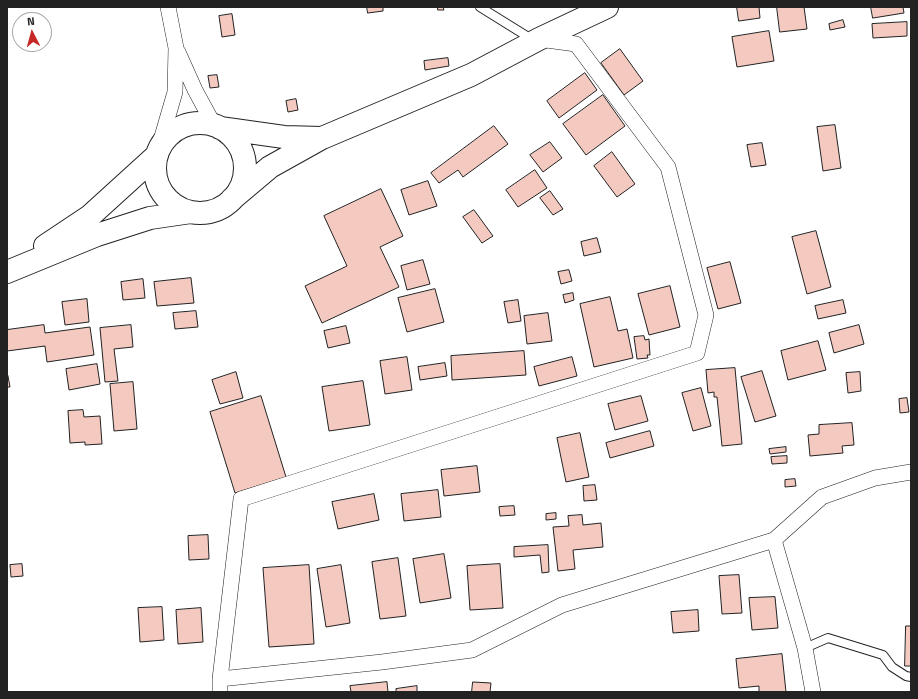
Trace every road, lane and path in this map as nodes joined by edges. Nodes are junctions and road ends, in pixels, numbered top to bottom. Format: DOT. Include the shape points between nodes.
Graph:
graph roads {
  1 [pos="168,7"];
  2 [pos="480,7"];
  3 [pos="607,7"];
  4 [pos="535,42"];
  5 [pos="176,48"];
  6 [pos="217,127"];
  7 [pos="322,138"];
  8 [pos="158,152"];
  9 [pos="232,200"];
  10 [pos="190,212"];
  11 [pos="8,271"];
  12 [pos="911,472"];
  13 [pos="774,540"];
  14 [pos="804,648"];
  15 [pos="911,677"];
  16 [pos="220,686"];
  17 [pos="813,692"];
  1 -- 5 [label="street"];
  2 -- 4 [label="lane"];
  3 -- 4 [label="main road"];
  4 -- 7 [label="main road" via="471,75"];
  4 -- 16 [label="street" via="576,44 668,167 706,315 697,353 241,499"];
  5 -- 6 [label="street" via="195,90"];
  5 -- 8 [label="street" via="175,92"];
  6 -- 7 [label="main road" via="284,137"];
  6 -- 8 [label="main road" via="201,123 189,125 172,133"];
  6 -- 9 [label="main road" via="228,133 237,144 245,165 242,184"];
  7 -- 9 [label="main road" via="270,167"];
  8 -- 10 [label="main road" via="155,177 164,196 176,206"];
  8 -- 11 [label="main road" via="90,216"];
  9 -- 10 [label="main road" via="208,212"];
  10 -- 11 [label="main road" via="150,218 98,235"];
  12 -- 13 [label="street" via="875,478 822,497"];
  13 -- 14 [label="street"];
  13 -- 16 [label="street" via="562,606 472,650"];
  14 -- 15 [label="lane" via="828,638 883,655 892,667"];
  14 -- 17 [label="street"];
}
